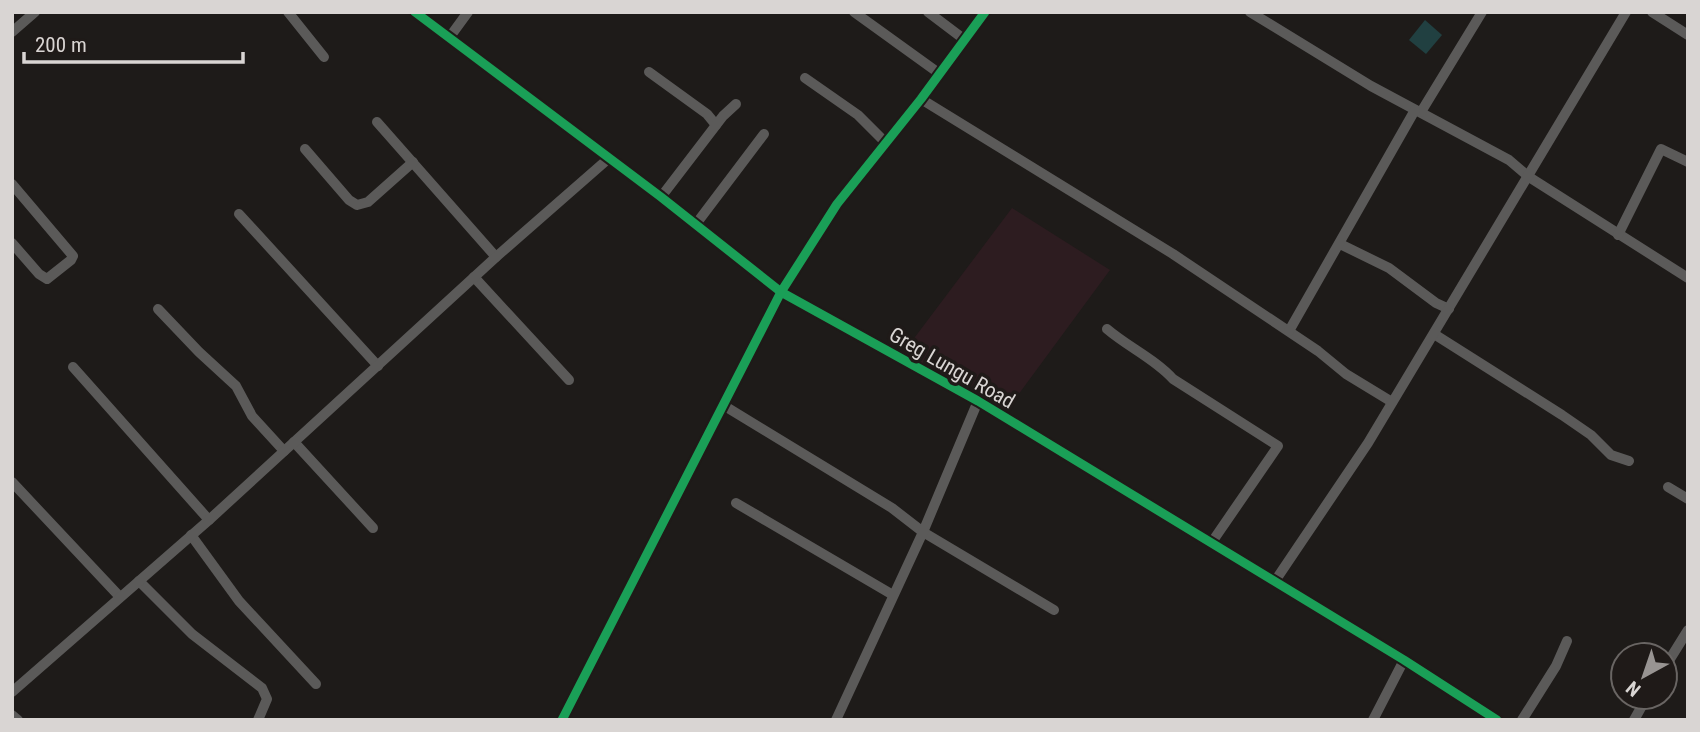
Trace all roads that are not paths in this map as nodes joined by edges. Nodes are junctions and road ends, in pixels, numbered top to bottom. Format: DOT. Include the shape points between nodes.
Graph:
graph roads {
  1 [pos="35,12"];
  2 [pos="288,12"];
  3 [pos="415,12"];
  4 [pos="468,12"];
  5 [pos="854,12"];
  6 [pos="928,12"];
  7 [pos="985,12"];
  8 [pos="1250,12"];
  9 [pos="1482,12"];
  10 [pos="1626,12"];
  11 [pos="1652,12"];
  12 [pos="12,32"];
  13 [pos="1688,35"];
  14 [pos="449,38"];
  15 [pos="965,40"];
  16 [pos="324,57"];
  17 [pos="649,72"];
  18 [pos="940,74"];
  19 [pos="805,78"];
  20 [pos="921,99"];
  21 [pos="736,104"];
  22 [pos="1418,111"];
  23 [pos="377,122"];
  24 [pos="716,125"];
  25 [pos="764,134"];
  26 [pos="886,143"];
  27 [pos="305,149"];
  28 [pos="608,159"];
  29 [pos="413,162"];
  30 [pos="1688,162"];
  31 [pos="1529,177"];
  32 [pos="12,184"];
  33 [pos="661,197"];
  34 [pos="239,214"];
  35 [pos="696,224"];
  36 [pos="1618,234"];
  37 [pos="12,243"];
  38 [pos="1340,244"];
  39 [pos="496,257"];
  40 [pos="474,277"];
  41 [pos="1688,278"];
  42 [pos="781,292"];
  43 [pos="158,309"];
  44 [pos="1448,309"];
  45 [pos="1107,328"];
  46 [pos="1289,331"];
  47 [pos="1434,334"];
  48 [pos="378,366"];
  49 [pos="74,367"];
  50 [pos="569,380"];
  51 [pos="978,401"];
  52 [pos="1392,402"];
  53 [pos="723,405"];
  54 [pos="294,442"];
  55 [pos="284,451"];
  56 [pos="1629,461"];
  57 [pos="12,482"];
  58 [pos="1668,486"];
  59 [pos="1688,499"];
  60 [pos="736,503"];
  61 [pos="209,520"];
  62 [pos="373,528"];
  63 [pos="923,531"];
  64 [pos="191,535"];
  65 [pos="1212,542"];
  66 [pos="139,581"];
  67 [pos="1275,581"];
  68 [pos="893,595"];
  69 [pos="120,597"];
  70 [pos="1054,610"];
  71 [pos="1567,641"];
  72 [pos="1404,660"];
  73 [pos="316,684"];
  74 [pos="12,692"];
  75 [pos="12,715"];
  76 [pos="18,720"];
  77 [pos="258,720"];
  78 [pos="562,720"];
  79 [pos="836,720"];
  80 [pos="1374,720"];
  81 [pos="1497,720"];
  82 [pos="1522,720"];
  1 -- 12 [label="street"];
  2 -- 16 [label="street"];
  3 -- 14 [label="street, Greg Lungu Road"];
  4 -- 14 [label="street"];
  5 -- 18 [label="street"];
  6 -- 15 [label="street"];
  7 -- 15 [label="street"];
  8 -- 22 [label="street"];
  9 -- 22 [label="street"];
  10 -- 31 [label="street"];
  11 -- 13 [label="street"];
  14 -- 28 [label="street, Greg Lungu Road"];
  15 -- 18 [label="street"];
  17 -- 24 [label="street"];
  18 -- 20 [label="street"];
  19 -- 26 [label="street" via="858,115"];
  20 -- 26 [label="street"];
  20 -- 46 [label="street"];
  21 -- 24 [label="street"];
  22 -- 31 [label="street" via="1509,160"];
  22 -- 38 [label="street"];
  23 -- 29 [label="street"];
  24 -- 33 [label="street"];
  25 -- 35 [label="street"];
  26 -- 42 [label="street" via="837,204"];
  27 -- 29 [label="street" via="357,205 368,202"];
  28 -- 33 [label="street, Greg Lungu Road"];
  28 -- 39 [label="street"];
  29 -- 39 [label="street"];
  30 -- 36 [label="street" via="1661,149"];
  31 -- 36 [label="street"];
  31 -- 44 [label="street"];
  32 -- 37 [label="street" via="73,256 47,279"];
  33 -- 35 [label="street, Greg Lungu Road"];
  34 -- 48 [label="street"];
  35 -- 42 [label="street, Greg Lungu Road"];
  36 -- 41 [label="street"];
  38 -- 44 [label="street" via="1389,268"];
  38 -- 46 [label="street"];
  39 -- 40 [label="street"];
  40 -- 48 [label="street"];
  40 -- 50 [label="street"];
  42 -- 51 [label="street, Greg Lungu Road"];
  42 -- 53 [label="street"];
  43 -- 55 [label="street" via="236,386 252,416"];
  44 -- 47 [label="street"];
  45 -- 65 [label="street" via="1173,379 1278,446"];
  46 -- 52 [label="street"];
  47 -- 52 [label="street"];
  47 -- 56 [label="street" via="1562,415 1611,455"];
  48 -- 54 [label="street"];
  49 -- 61 [label="street"];
  51 -- 63 [label="street"];
  51 -- 65 [label="street, Greg Lungu Road"];
  52 -- 67 [label="street"];
  53 -- 63 [label="street"];
  53 -- 78 [label="street"];
  54 -- 55 [label="street"];
  54 -- 62 [label="street"];
  55 -- 61 [label="street"];
  57 -- 69 [label="street"];
  58 -- 59 [label="street"];
  60 -- 68 [label="street"];
  61 -- 64 [label="street"];
  63 -- 68 [label="street"];
  63 -- 70 [label="street"];
  64 -- 66 [label="street"];
  64 -- 73 [label="street" via="239,601"];
  65 -- 67 [label="street, Greg Lungu Road"];
  66 -- 69 [label="street"];
  66 -- 77 [label="street" via="192,634 262,688 267,699"];
  67 -- 72 [label="street, Greg Lungu Road"];
  68 -- 79 [label="street"];
  69 -- 74 [label="street"];
  71 -- 82 [label="street"];
  72 -- 80 [label="street"];
  72 -- 81 [label="street, Greg Lungu Road"];
  75 -- 76 [label="street"];
}
